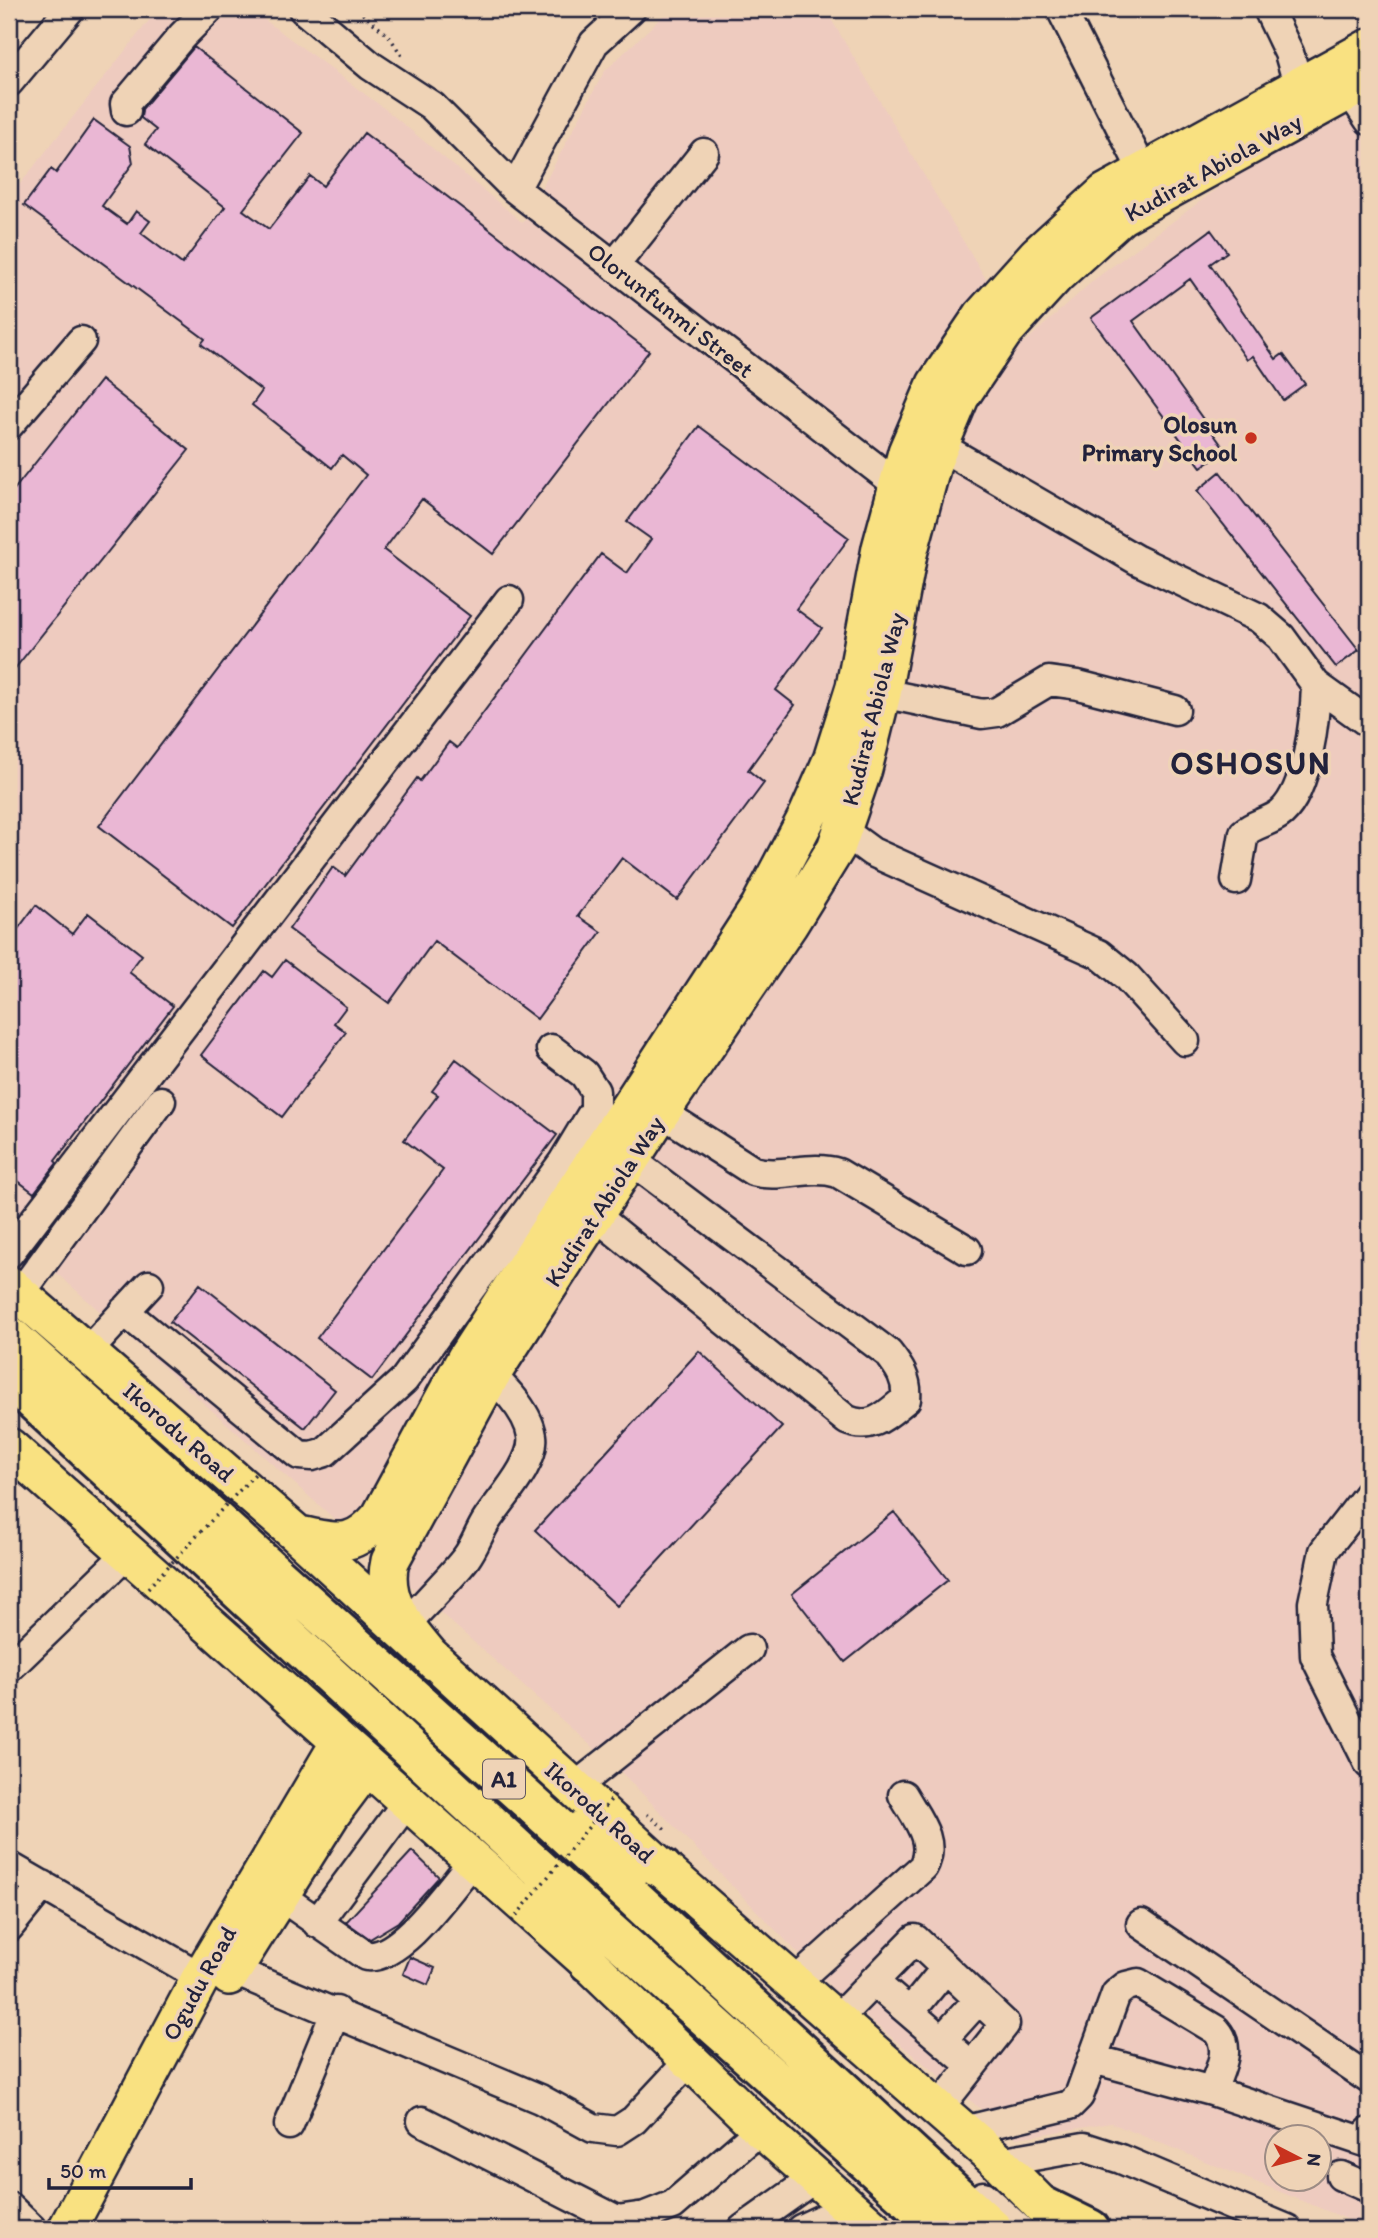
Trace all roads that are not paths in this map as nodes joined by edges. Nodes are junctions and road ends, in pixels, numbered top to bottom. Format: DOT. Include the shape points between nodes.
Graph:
graph roads {
  1 [pos="70,9"];
  2 [pos="209,9"];
  3 [pos="303,9"];
  4 [pos="631,9"];
  5 [pos="1061,9"];
  6 [pos="1268,9"];
  7 [pos="1369,48"];
  8 [pos="9,82"];
  9 [pos="1298,87"];
  10 [pos="1356,89"];
  11 [pos="126,111"];
  12 [pos="704,153"];
  13 [pos="1144,173"];
  14 [pos="515,189"];
  15 [pos="614,265"];
  16 [pos="81,341"];
  17 [pos="9,425"];
  18 [pos="938,445"];
  19 [pos="911,491"];
  20 [pos="509,600"];
  21 [pos="1316,685"];
  22 [pos="882,693"];
  23 [pos="1175,710"];
  24 [pos="1369,723"];
  25 [pos="842,830"];
  26 [pos="1236,880"];
  27 [pos="1185,1041"];
  28 [pos="551,1049"];
  29 [pos="161,1101"];
  30 [pos="661,1112"];
  31 [pos="631,1160"];
  32 [pos="595,1215"];
  33 [pos="967,1250"];
  34 [pos="9,1253"];
  35 [pos="149,1285"];
  36 [pos="12,1298"];
  37 [pos="124,1311"];
  38 [pos="9,1335"];
  39 [pos="87,1352"];
  40 [pos="478,1366"];
  41 [pos="9,1378"];
  42 [pos="9,1402"];
  43 [pos="9,1447"];
  44 [pos="1369,1493"];
  45 [pos="298,1535"];
  46 [pos="128,1553"];
  47 [pos="405,1625"];
  48 [pos="750,1649"];
  49 [pos="435,1662"];
  50 [pos="9,1668"];
  51 [pos="340,1742"];
  52 [pos="1369,1764"];
  53 [pos="367,1766"];
  54 [pos="574,1788"];
  55 [pos="903,1795"];
  56 [pos="407,1802"];
  57 [pos="551,1821"];
  58 [pos="603,1843"];
  59 [pos="523,1854"];
  60 [pos="473,1861"];
  61 [pos="9,1866"];
  62 [pos="662,1868"];
  63 [pos="43,1885"];
  64 [pos="268,1888"];
  65 [pos="546,1893"];
  66 [pos="317,1923"];
  67 [pos="1141,1924"];
  68 [pos="9,1927"];
  69 [pos="588,1962"];
  70 [pos="946,1968"];
  71 [pos="216,1974"];
  72 [pos="873,1982"];
  73 [pos="794,1983"];
  74 [pos="979,1999"];
  75 [pos="336,2011"];
  76 [pos="909,2012"];
  77 [pos="836,2020"];
  78 [pos="942,2040"];
  79 [pos="1093,2059"];
  80 [pos="690,2060"];
  81 [pos="972,2066"];
  82 [pos="1369,2079"];
  83 [pos="1212,2091"];
  84 [pos="950,2120"];
  85 [pos="422,2121"];
  86 [pos="289,2125"];
  87 [pos="761,2129"];
  88 [pos="1369,2132"];
  89 [pos="999,2162"];
  90 [pos="1341,2176"];
  91 [pos="816,2177"];
  92 [pos="1369,2188"];
  93 [pos="9,2207"];
  94 [pos="862,2218"];
  95 [pos="1042,2221"];
  96 [pos="32,2229"];
  97 [pos="67,2229"];
  98 [pos="93,2229"];
  99 [pos="743,2229"];
  100 [pos="801,2229"];
  101 [pos="914,2229"];
  102 [pos="942,2229"];
  103 [pos="993,2229"];
  104 [pos="1090,2229"];
  105 [pos="1287,2229"];
  1 -- 8 [label="street"];
  2 -- 11 [label="street" via="125,104"];
  3 -- 14 [label="street, Olorunfunmi Street" via="371,66 432,106"];
  4 -- 14 [label="street" via="594,43"];
  5 -- 13 [label="street"];
  6 -- 9 [label="street" via="1289,53"];
  7 -- 10 [label="main road, Kudirat Abiola Way"];
  9 -- 10 [label="main road, Kudirat Abiola Way"];
  9 -- 13 [label="main road, Kudirat Abiola Way"];
  10 -- 18 [label="main road, Kudirat Abiola Way" via="1121,216 1056,275 1003,333 960,397"];
  12 -- 15 [label="street"];
  13 -- 19 [label="main road, Kudirat Abiola Way" via="1105,193 1037,255 982,316 936,384 907,452"];
  14 -- 15 [label="street, Olorunfunmi Street"];
  15 -- 19 [label="street, Olorunfunmi Street"];
  16 -- 17 [label="street"];
  18 -- 19 [label="main road, Kudirat Abiola Way"];
  18 -- 21 [label="street" via="1137,560 1259,618 1281,637"];
  19 -- 22 [label="main road, Kudirat Abiola Way" via="908,554"];
  19 -- 40 [label="main road, Kudirat Abiola Way" via="881,548 855,687 832,760 808,815 760,906"];
  20 -- 34 [label="street"];
  21 -- 24 [label="street"];
  21 -- 26 [label="street" via="1309,742 1296,790 1280,814 1244,833"];
  22 -- 23 [label="street" via="982,714 997,712 1049,681"];
  22 -- 25 [label="main road, Kudirat Abiola Way"];
  25 -- 27 [label="street" via="872,852 1099,954 1126,976"];
  25 -- 30 [label="main road, Kudirat Abiola Way" via="836,848 789,924"];
  28 -- 37 [label="street" via="584,1074 595,1091 595,1109 563,1162 404,1380 324,1452 299,1455"];
  29 -- 36 [label="street"];
  30 -- 31 [label="main road, Kudirat Abiola Way"];
  30 -- 33 [label="street" via="753,1171 767,1175 815,1169 838,1173"];
  31 -- 32 [label="main road, Kudirat Abiola Way"];
  31 -- 32 [label="street" via="888,1353 908,1387 906,1399 875,1424 847,1420"];
  32 -- 40 [label="main road, Kudirat Abiola Way"];
  35 -- 37 [label="street"];
  36 -- 39 [label="main road, Ikorodu Road"];
  36 -- 58 [label="street"];
  37 -- 39 [label="street"];
  38 -- 57 [label="highway, Ikorodu Road / A1"];
  39 -- 45 [label="main road, Ikorodu Road"];
  40 -- 45 [label="main road, Kudirat Abiola Way" via="365,1534 339,1543"];
  40 -- 47 [label="main road, Kudirat Abiola Way" via="390,1560 385,1579 389,1598"];
  40 -- 47 [label="street" via="526,1419 532,1445 508,1494 486,1520 468,1556"];
  41 -- 59 [label="highway, A1"];
  42 -- 65 [label="street" via="303,1664"];
  43 -- 46 [label="main road"];
  44 -- 52 [label="street" via="1324,1551 1312,1603 1315,1656"];
  45 -- 49 [label="main road, Ikorodu Road"];
  46 -- 50 [label="street"];
  46 -- 51 [label="main road"];
  47 -- 49 [label="main road, Kudirat Abiola Way"];
  48 -- 54 [label="street"];
  49 -- 54 [label="main road, Ikorodu Road"];
  51 -- 53 [label="main road"];
  51 -- 64 [label="main road, Ogudu Road"];
  53 -- 56 [label="main road"];
  53 -- 64 [label="main road, Ogudu Road"];
  54 -- 62 [label="main road, Ikorodu Road"];
  55 -- 73 [label="street" via="930,1844 923,1867"];
  56 -- 60 [label="main road"];
  56 -- 66 [label="street"];
  57 -- 58 [label="highway"];
  57 -- 103 [label="highway, Ikorodu Road / A1"];
  58 -- 62 [label="highway"];
  58 -- 95 [label="street" via="664,1904"];
  59 -- 65 [label="highway"];
  59 -- 102 [label="highway, A1"];
  60 -- 66 [label="street" via="403,1941 380,1956 366,1956"];
  60 -- 69 [label="main road"];
  61 -- 63 [label="street"];
  62 -- 73 [label="main road, Ikorodu Road"];
  63 -- 68 [label="street"];
  63 -- 71 [label="street"];
  64 -- 66 [label="street"];
  64 -- 71 [label="main road, Ogudu Road"];
  65 -- 69 [label="highway"];
  65 -- 101 [label="street"];
  67 -- 82 [label="street"];
  69 -- 80 [label="main road"];
  70 -- 72 [label="street" via="915,1939"];
  70 -- 74 [label="street"];
  70 -- 76 [label="street"];
  71 -- 75 [label="street"];
  71 -- 97 [label="main road, Ogudu Road"];
  71 -- 98 [label="main road, Ogudu Road"];
  72 -- 76 [label="street"];
  72 -- 77 [label="street"];
  73 -- 77 [label="main road, Ikorodu Road"];
  74 -- 78 [label="street"];
  74 -- 81 [label="street" via="1005,2024"];
  75 -- 80 [label="street" via="540,2099 593,2128 617,2131 634,2120"];
  75 -- 86 [label="street"];
  76 -- 78 [label="street"];
  77 -- 84 [label="main road, Ikorodu Road"];
  78 -- 81 [label="street"];
  79 -- 83 [label="street"];
  79 -- 83 [label="street" via="1116,1994 1138,1983 1224,2038 1226,2051"];
  79 -- 84 [label="street" via="1079,2096 1070,2105"];
  80 -- 87 [label="main road"];
  81 -- 84 [label="street"];
  83 -- 88 [label="street" via="1365,2142"];
  84 -- 89 [label="main road, Ikorodu Road"];
  85 -- 87 [label="street" via="617,2220 673,2205"];
  87 -- 91 [label="main road"];
  89 -- 95 [label="main road, Ikorodu Road"];
  89 -- 105 [label="street" via="1084,2147"];
  90 -- 92 [label="street"];
  91 -- 94 [label="main road"];
  91 -- 99 [label="street"];
  93 -- 96 [label="street"];
  94 -- 100 [label="street"];
  95 -- 104 [label="highway"];
}
